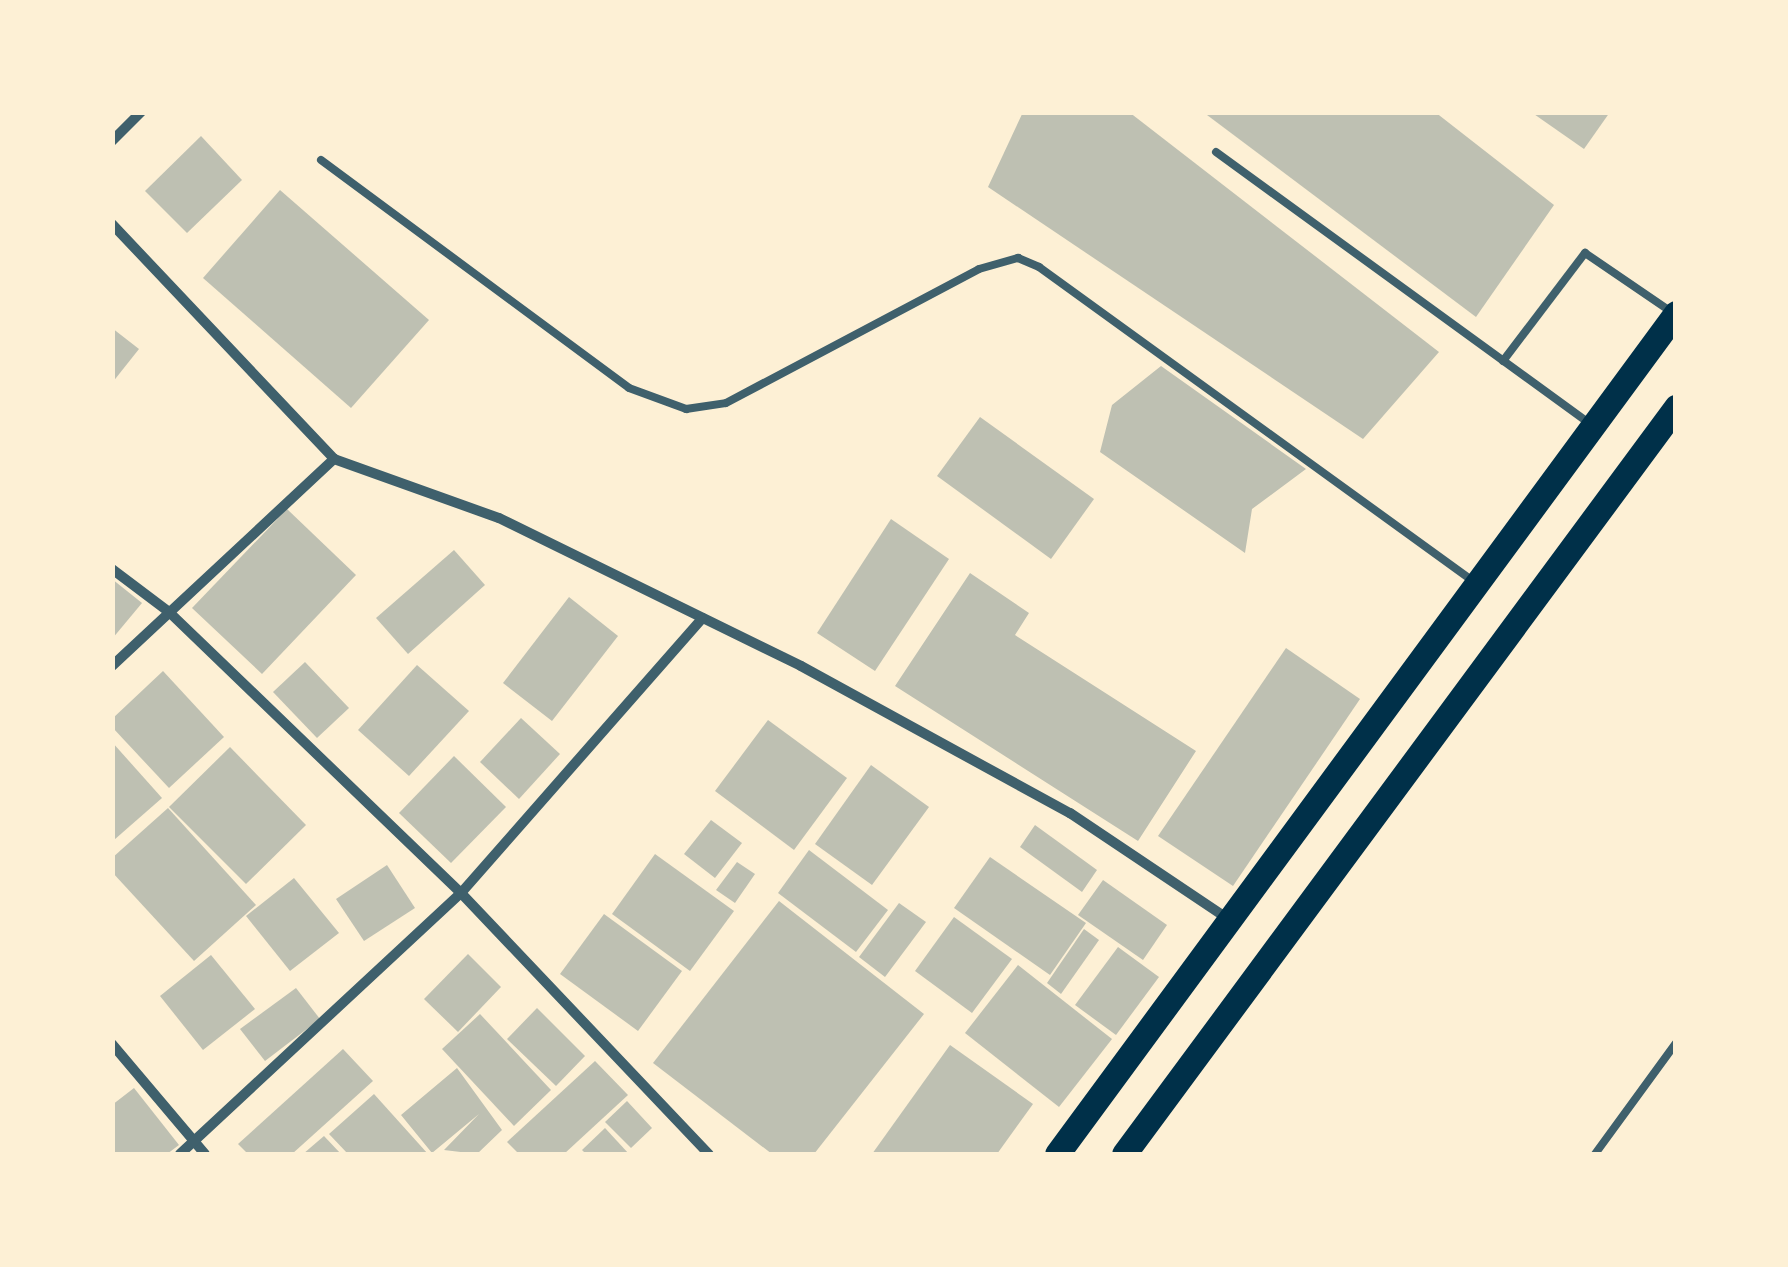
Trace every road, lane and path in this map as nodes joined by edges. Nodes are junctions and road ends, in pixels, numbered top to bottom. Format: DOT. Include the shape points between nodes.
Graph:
graph roads {
  1 [pos="141,112"];
  2 [pos="112,141"];
  3 [pos="1216,152"];
  4 [pos="321,160"];
  5 [pos="112,224"];
  6 [pos="1675,313"];
  7 [pos="1502,361"];
  8 [pos="1676,407"];
  9 [pos="1592,426"];
  10 [pos="334,459"];
  11 [pos="112,569"];
  12 [pos="1476,584"];
  13 [pos="170,612"];
  14 [pos="703,618"];
  15 [pos="112,666"];
  16 [pos="462,893"];
  17 [pos="1230,920"];
  18 [pos="1676,1043"];
  19 [pos="112,1044"];
  20 [pos="194,1142"];
  21 [pos="180,1154"];
  22 [pos="204,1154"];
  23 [pos="709,1154"];
  24 [pos="1057,1154"];
  25 [pos="1124,1154"];
  26 [pos="1595,1154"];
  1 -- 2 [label="street"];
  3 -- 7 [label="lane"];
  4 -- 12 [label="lane" via="628,388 686,409 726,403 978,269 1018,258"];
  5 -- 10 [label="street"];
  6 -- 7 [label="lane" via="1585,253"];
  6 -- 9 [label="main road"];
  7 -- 9 [label="lane"];
  8 -- 25 [label="main road"];
  9 -- 12 [label="main road"];
  10 -- 13 [label="street"];
  10 -- 14 [label="street" via="499,518"];
  11 -- 13 [label="street"];
  12 -- 17 [label="main road"];
  13 -- 15 [label="street"];
  13 -- 16 [label="street"];
  14 -- 16 [label="street"];
  14 -- 17 [label="street" via="1070,813"];
  16 -- 20 [label="street"];
  16 -- 23 [label="street"];
  17 -- 24 [label="main road"];
  18 -- 26 [label="lane"];
  19 -- 20 [label="street"];
  20 -- 21 [label="street"];
  20 -- 22 [label="street"];
}
